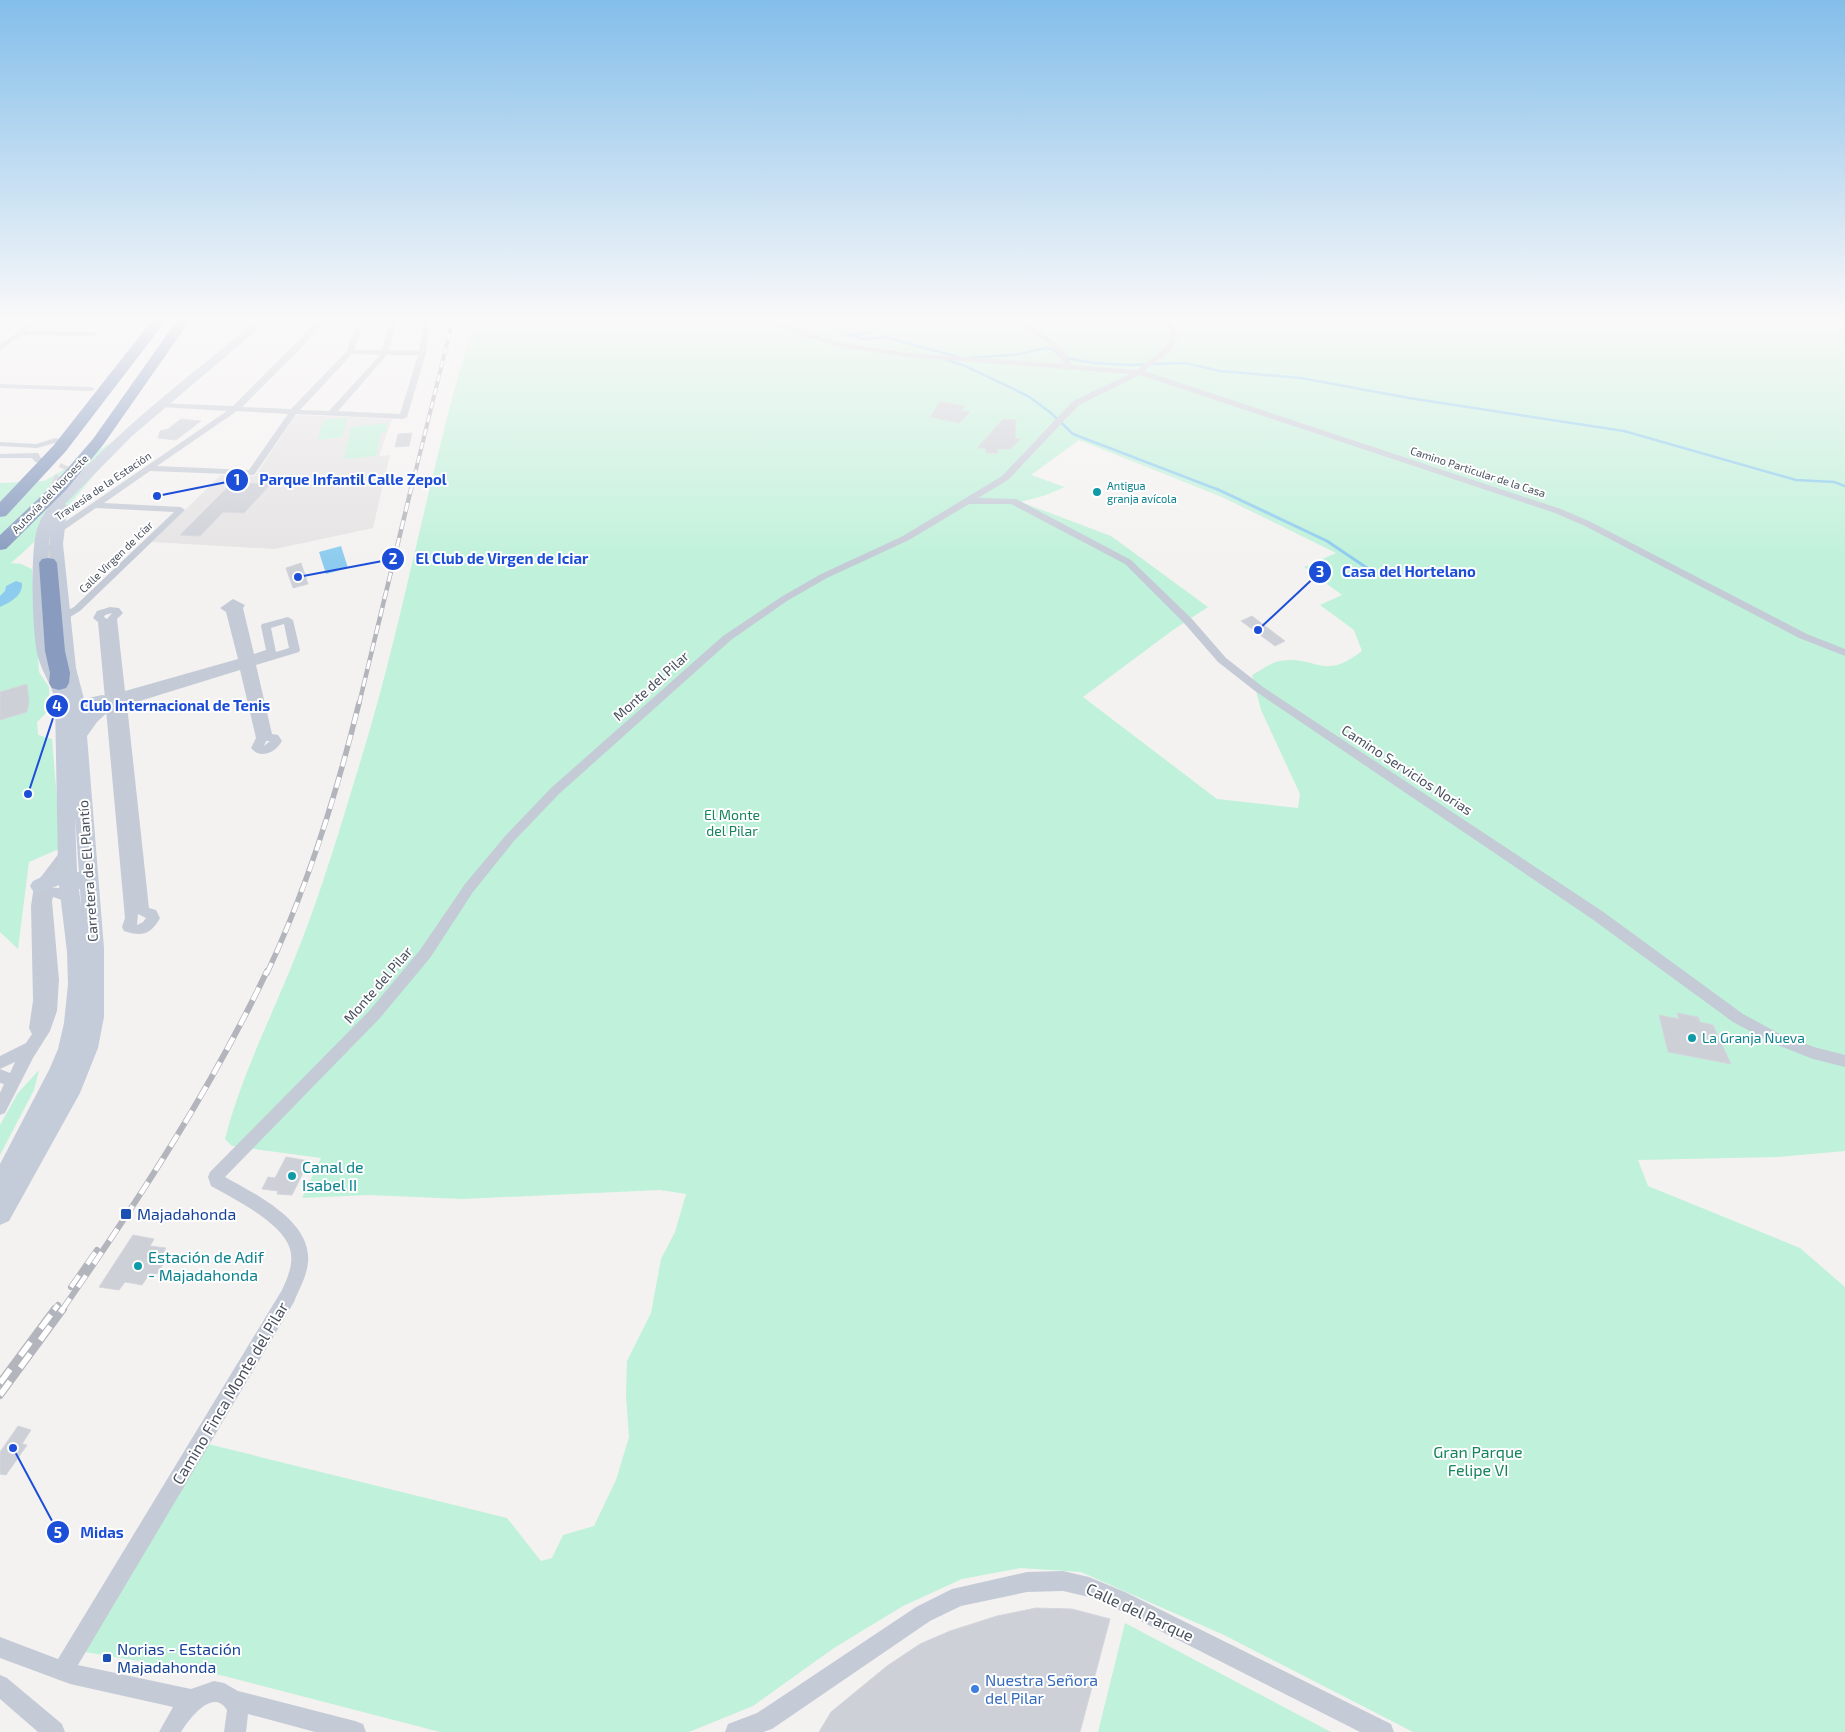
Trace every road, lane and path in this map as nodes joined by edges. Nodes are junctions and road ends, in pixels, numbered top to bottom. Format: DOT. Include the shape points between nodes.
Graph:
graph roads {
  1 [pos="91,400"];
  2 [pos="92,400"];
  3 [pos="109,400"];
  4 [pos="119,400"];
  5 [pos="127,400"];
  6 [pos="167,400"];
  7 [pos="244,400"];
  8 [pos="305,400"];
  9 [pos="344,400"];
  10 [pos="408,400"];
  11 [pos="1082,400"];
  12 [pos="1240,400"];
  13 [pos="161,405"];
  14 [pos="235,409"];
  15 [pos="293,412"];
  16 [pos="332,414"];
  17 [pos="0,444"];
  18 [pos="35,453"];
  19 [pos="0,456"];
  20 [pos="67,466"];
  21 [pos="149,468"];
  22 [pos="86,475"];
  23 [pos="0,501"];
  24 [pos="966,501"];
  25 [pos="95,505"];
  26 [pos="58,510"];
  27 [pos="0,512"];
  28 [pos="0,527"];
  29 [pos="58,530"];
  30 [pos="0,545"];
  31 [pos="48,563"];
  32 [pos="63,616"];
  33 [pos="1845,653"];
  34 [pos="247,661"];
  35 [pos="66,681"];
  36 [pos="112,701"];
  37 [pos="71,720"];
  38 [pos="83,818"];
  39 [pos="67,851"];
  40 [pos="70,887"];
  41 [pos="44,889"];
  42 [pos="94,948"];
  43 [pos="30,1048"];
  44 [pos="1845,1061"];
  45 [pos="0,1062"];
  46 [pos="6,1082"];
  47 [pos="0,1108"];
  48 [pos="250,1143"];
  49 [pos="0,1186"];
  50 [pos="0,1213"];
  51 [pos="0,1647"];
  52 [pos="63,1670"];
  53 [pos="0,1686"];
  54 [pos="194,1700"];
  55 [pos="234,1700"];
  56 [pos="759,1726"];
  57 [pos="54,1732"];
  58 [pos="170,1732"];
  59 [pos="235,1732"];
  60 [pos="355,1732"];
  61 [pos="736,1732"];
  62 [pos="1383,1732"];
  1 -- 27 [label="highway, Autovía del Noroeste" via="60,448"];
  2 -- 18 [label="highway" via="56,440"];
  3 -- 28 [label="highway" via="73,447"];
  4 -- 20 [label="highway"];
  5 -- 30 [label="highway, Autovía del Noroeste" via="98,442 60,486"];
  6 -- 13 [label="street"];
  7 -- 14 [label="street, Travesía de la Estación"];
  8 -- 15 [label="street"];
  9 -- 16 [label="street"];
  10 -- 16 [label="street" via="403,417"];
  11 -- 24 [label="street, Monte del Pilar" via="1005,478"];
  12 -- 33 [label="street, Camino Particular de la Casa" via="1558,511 1804,636"];
  13 -- 14 [label="street"];
  13 -- 22 [label="street" via="118,441"];
  14 -- 15 [label="street"];
  14 -- 21 [label="street, Travesía de la Estación"];
  15 -- 16 [label="street"];
  15 -- 21 [label="street" via="252,473"];
  17 -- 18 [label="street"];
  18 -- 19 [label="street"];
  18 -- 23 [label="highway"];
  21 -- 25 [label="street, Travesía de la Estación"];
  22 -- 26 [label="street"];
  24 -- 44 [label="street, Camino Servicios Norias" via="1013,501 1128,562 1222,660 1259,689 1597,915 1738,1018 1775,1038"];
  24 -- 48 [label="street, Monte del Pilar" via="906,538 824,576 726,638 556,791 510,838 469,888 425,954 375,1014"];
  25 -- 29 [label="street, Travesía de la Estación"];
  25 -- 32 [label="street, Calle Virgen de Icíar" via="181,510 77,609"];
  26 -- 29 [label="street, Carretera de El Plantío"];
  26 -- 35 [label="street, Carretera de El Plantío" via="41,541 44,646 45,660"];
  29 -- 32 [label="street, Carretera de El Plantío" via="56,544"];
  31 -- 35 [label="highway" via="55,651"];
  32 -- 35 [label="street, Carretera de El Plantío"];
  34 -- 34 [label="street" via="295,650 288,620 266,626 271,652"];
  34 -- 34 [label="street" via="262,738 257,748 266,750 276,741 267,737"];
  34 -- 36 [label="street"];
  35 -- 36 [label="street"];
  35 -- 37 [label="street, Carretera de El Plantío"];
  36 -- 36 [label="street" via="112,618 118,613 116,610 101,613 98,618 103,620"];
  36 -- 36 [label="street" via="132,918 129,927 137,930 148,926 153,918 143,911"];
  36 -- 37 [label="street"];
  36 -- 37 [label="street" via="91,718"];
  37 -- 38 [label="street, Carretera de El Plantío"];
  37 -- 39 [label="street, Carretera de El Plantío" via="66,782"];
  38 -- 40 [label="street" via="72,834 74,871"];
  38 -- 42 [label="street, Carretera de El Plantío"];
  39 -- 40 [label="street, Carretera de El Plantío"];
  39 -- 41 [label="street"];
  40 -- 41 [label="street" via="63,875"];
  40 -- 42 [label="street" via="74,878 84,940"];
  40 -- 49 [label="street, Carretera de El Plantío" via="78,984 69,1049 24,1144"];
  41 -- 43 [label="street" via="52,996 46,1025"];
  42 -- 50 [label="street, Carretera de El Plantío" via="93,1017 87,1048 72,1086"];
  43 -- 45 [label="street"];
  43 -- 46 [label="street"];
  46 -- 47 [label="street"];
  48 -- 52 [label="street, Camino Finca Monte del Pilar" via="216,1177 217,1181 268,1211 295,1238 300,1259 296,1276 288,1296"];
  51 -- 52 [label="street"];
  52 -- 54 [label="street" via="91,1681"];
  53 -- 57 [label="street"];
  54 -- 55 [label="street" via="217,1690"];
  54 -- 58 [label="street" via="180,1714"];
  55 -- 59 [label="street" via="238,1710"];
  55 -- 60 [label="street"];
  56 -- 61 [label="street, Calle del Parque"];
  56 -- 62 [label="street, Calle del Parque" via="923,1614 959,1596 1027,1582 1064,1581 1090,1587 1118,1599"];
}
